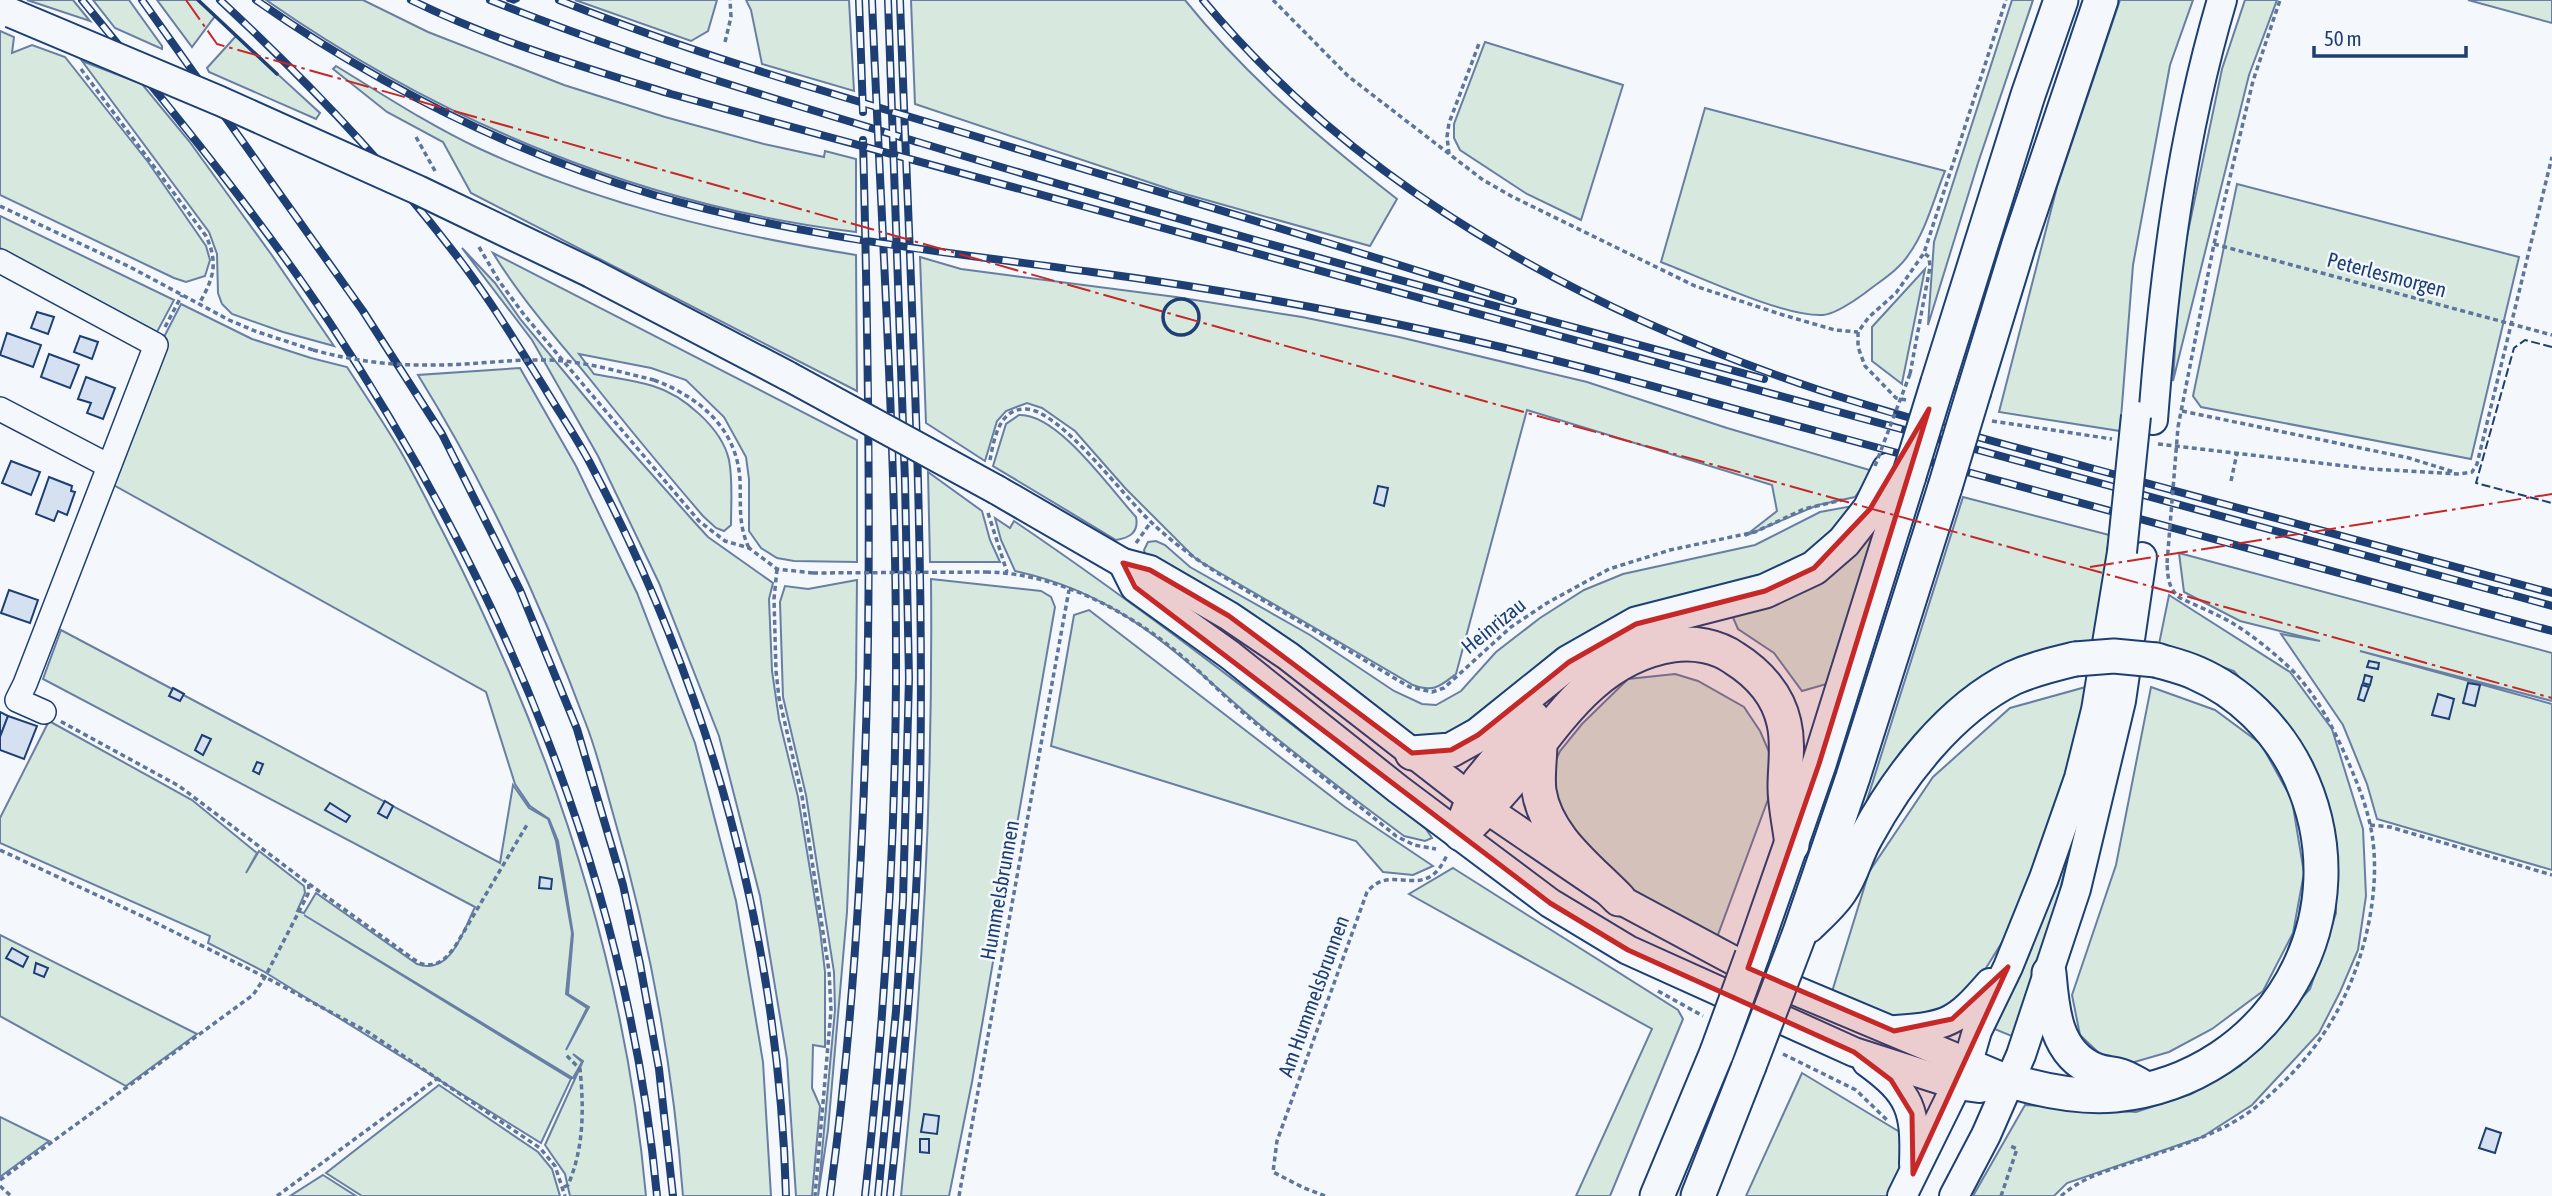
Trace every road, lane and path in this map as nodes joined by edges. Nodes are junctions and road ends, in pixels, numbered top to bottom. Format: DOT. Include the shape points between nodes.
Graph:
graph roads {
  1 [pos="730,0"];
  2 [pos="1273,0"];
  3 [pos="2006,0"];
  4 [pos="2061,0"];
  5 [pos="2101,0"];
  6 [pos="2206,0"];
  7 [pos="2222,0"];
  8 [pos="2280,0"];
  9 [pos="6,11"];
  10 [pos="1480,41"];
  11 [pos="725,42"];
  12 [pos="75,61"];
  13 [pos="416,137"];
  14 [pos="1449,155"];
  15 [pos="2552,157"];
  16 [pos="441,181"];
  17 [pos="0,206"];
  18 [pos="2214,244"];
  19 [pos="479,247"];
  20 [pos="1924,253"];
  21 [pos="0,261"];
  22 [pos="182,295"];
  23 [pos="199,304"];
  24 [pos="2511,326"];
  25 [pos="2552,335"];
  26 [pos="156,345"];
  27 [pos="1926,388"];
  28 [pos="0,410"];
  29 [pos="2181,411"];
  30 [pos="2156,421"];
  31 [pos="1001,422"];
  32 [pos="2237,453"];
  33 [pos="109,466"];
  34 [pos="1886,472"];
  35 [pos="2231,481"];
  36 [pos="1849,499"];
  37 [pos="749,548"];
  38 [pos="2144,557"];
  39 [pos="1123,563"];
  40 [pos="778,569"];
  41 [pos="1069,590"];
  42 [pos="1604,642"];
  43 [pos="44,712"];
  44 [pos="1541,742"];
  45 [pos="1412,753"];
  46 [pos="1479,804"];
  47 [pos="528,823"];
  48 [pos="2370,825"];
  49 [pos="1793,845"];
  50 [pos="1454,846"];
  51 [pos="0,850"];
  52 [pos="2552,875"];
  53 [pos="309,884"];
  54 [pos="1619,899"];
  55 [pos="1799,935"];
  56 [pos="2008,968"];
  57 [pos="2049,973"];
  58 [pos="265,977"];
  59 [pos="1894,1031"];
  60 [pos="1854,1052"];
  61 [pos="565,1055"];
  62 [pos="1963,1073"];
  63 [pos="438,1078"];
  64 [pos="2011,1081"];
  65 [pos="2146,1089"];
  66 [pos="0,1180"];
  67 [pos="1908,1185"];
  68 [pos="0,1186"];
  69 [pos="564,1187"];
  70 [pos="11,1196"];
  71 [pos="277,1196"];
  72 [pos="565,1196"];
  73 [pos="815,1196"];
  74 [pos="959,1196"];
  75 [pos="1325,1196"];
  76 [pos="1657,1196"];
  77 [pos="1698,1196"];
  78 [pos="1954,1196"];
  79 [pos="2061,1196"];
  1 -- 11 [label="path"];
  2 -- 14 [label="path" via="1348,76"];
  3 -- 20 [label="path"];
  4 -- 27 [label="highway"];
  5 -- 55 [label="highway, bridge"];
  6 -- 30 [label="main road" via="2165,156 2147,267"];
  7 -- 30 [label="main road" via="2179,182 2166,269"];
  8 -- 18 [label="path" via="2253,81"];
  9 -- 39 [label="main road, bridge" via="220,101 591,273 998,490"];
  10 -- 14 [label="path" via="1448,123"];
  12 -- 23 [label="path" via="206,236 214,274"];
  13 -- 16 [label="path"];
  14 -- 20 [label="path" via="1513,197 1695,286 1835,330 1858,332 1896,293"];
  15 -- 24 [label="path"];
  17 -- 22 [label="path"];
  18 -- 24 [label="path, Peterlesmorgen"];
  18 -- 29 [label="path"];
  19 -- 37 [label="path" via="525,316 699,521 725,541"];
  20 -- 27 [label="path" via="1930,267"];
  21 -- 26 [label="street"];
  22 -- 23 [label="path"];
  22 -- 26 [label="path"];
  23 -- 37 [label="path, bridge" via="255,331 345,359 409,365 552,360 679,389 718,422 731,442 740,477 741,530"];
  24 -- 25 [label="path, Peterlesmorgen"];
  24 -- 29 [label="path" via="2472,472 2459,474 2409,458"];
  26 -- 33 [label="street"];
  27 -- 34 [label="highway, bridge"];
  27 -- 34 [label="path, bridge"];
  28 -- 33 [label="street"];
  29 -- 30 [label="path"];
  30 -- 38 [label="main road"];
  30 -- 38 [label="path, bridge"];
  31 -- 36 [label="path, Heinrizau" via="1017,410 1040,412 1069,433 1151,522 1194,559 1410,687 1432,692 1444,688 1511,627 1609,569 1755,531 1815,505"];
  32 -- 35 [label="path"];
  33 -- 43 [label="street" via="17,699"];
  34 -- 42 [label="highway" via="1870,509 1814,568 1765,591 1636,624"];
  34 -- 49 [label="highway"];
  37 -- 40 [label="path"];
  38 -- 48 [label="path" via="2172,592 2237,625 2292,671 2334,729"];
  38 -- 56 [label="main road" via="2078,778"];
  38 -- 57 [label="main road" via="2121,701 2076,889"];
  39 -- 45 [label="main road" via="1150,570 1229,616"];
  39 -- 50 [label="main road" via="1135,587 1230,655 1398,789"];
  40 -- 41 [label="path, bridge" via="986,572 1029,576"];
  40 -- 73 [label="path" via="774,599 779,698 802,796 829,971 831,1010"];
  41 -- 50 [label="path" via="1125,617 1190,663 1254,722 1396,836 1414,845"];
  41 -- 74 [label="path, Hummelsbrunnen"];
  42 -- 45 [label="highway" via="1569,662 1478,735 1451,750"];
  42 -- 46 [label="highway" via="1488,769 1479,782"];
  43 -- 53 [label="path" via="179,786"];
  44 -- 46 [label="highway"];
  44 -- 49 [label="highway" via="1582,693 1629,657 1680,644 1727,653 1763,681 1784,723 1788,755 1785,788"];
  44 -- 54 [label="highway" via="1539,791 1548,821"];
  45 -- 46 [label="main road"];
  46 -- 50 [label="highway"];
  46 -- 54 [label="main road"];
  47 -- 53 [label="path" via="456,945 439,964 419,963"];
  48 -- 52 [label="path"];
  48 -- 79 [label="path" via="2373,904 2361,952 2322,1036 2298,1065 2255,1108 2228,1124 2075,1184"];
  49 -- 76 [label="highway, bridge" via="1717,1052"];
  50 -- 60 [label="main road" via="1628,950"];
  50 -- 75 [label="path, Am Hummelsbrunnen" via="1434,875 1375,881 1367,892 1277,1141 1273,1172"];
  51 -- 58 [label="path"];
  53 -- 58 [label="path"];
  54 -- 59 [label="main road" via="1768,979"];
  55 -- 65 [label="highway, bridge" via="1841,891 1889,798 1949,726 1981,698 2013,678 2075,659 2156,660 2196,673 2229,691 2261,717 2287,750 2315,818 2322,893 2308,950 2274,1007 2245,1038 2203,1067"];
  55 -- 77 [label="highway, bridge"];
  56 -- 59 [label="main road" via="1952,1019"];
  56 -- 62 [label="main road" via="1977,1031"];
  57 -- 64 [label="main road"];
  57 -- 65 [label="highway" via="2054,1020 2069,1050 2093,1070 2121,1076"];
  58 -- 63 [label="path" via="368,1032"];
  58 -- 66 [label="path" via="253,995"];
  59 -- 62 [label="main road"];
  60 -- 62 [label="main road"];
  60 -- 67 [label="main road" via="1891,1080 1912,1114 1915,1135"];
  61 -- 69 [label="path" via="580,1069 582,1133 575,1168"];
  62 -- 64 [label="main road"];
  62 -- 67 [label="main road"];
  63 -- 69 [label="path" via="540,1148"];
  63 -- 71 [label="path"];
  64 -- 65 [label="highway" via="2068,1094 2115,1095"];
  64 -- 78 [label="main road"];
  68 -- 70 [label="path"];
  69 -- 72 [label="path"];
}
